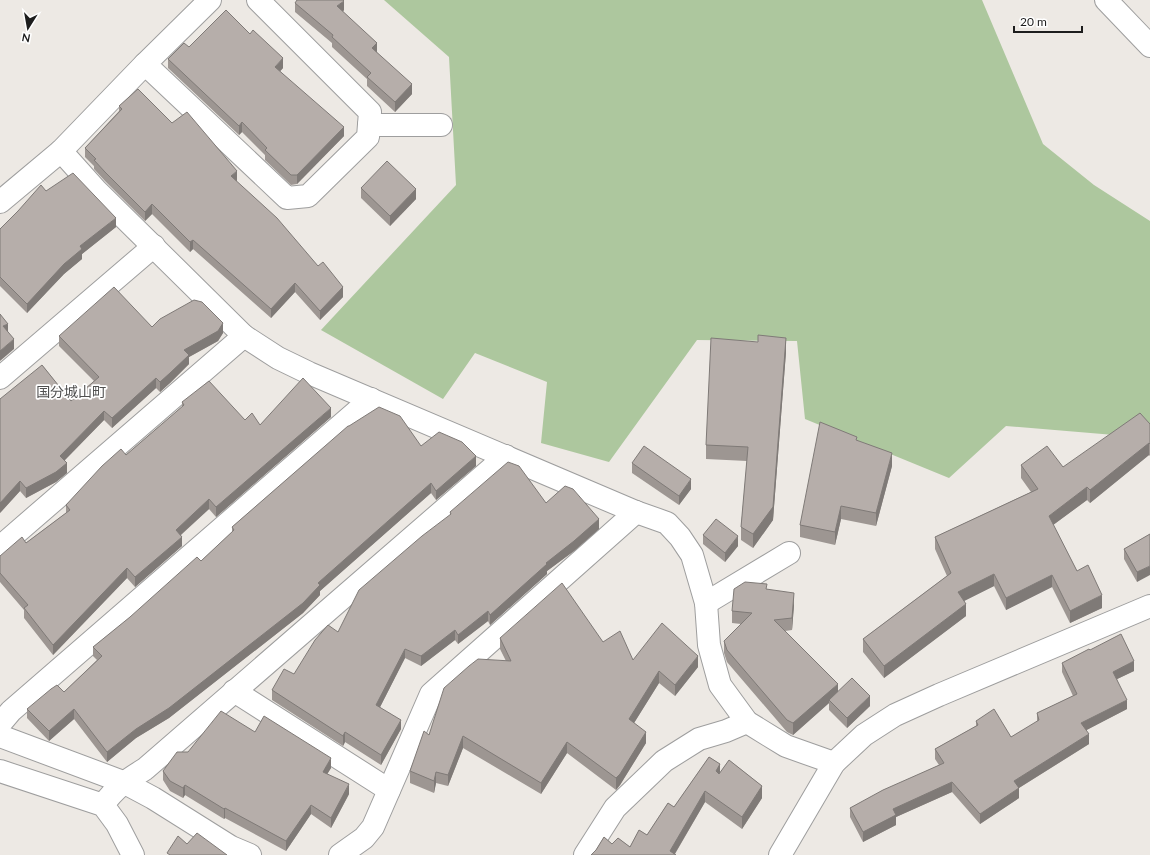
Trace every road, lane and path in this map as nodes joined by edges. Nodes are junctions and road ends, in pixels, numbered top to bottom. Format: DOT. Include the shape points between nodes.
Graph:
graph roads {
  1 [pos="210,0"];
  2 [pos="258,0"];
  3 [pos="1106,0"];
  4 [pos="1150,46"];
  5 [pos="145,64"];
  6 [pos="369,125"];
  7 [pos="441,125"];
  8 [pos="61,151"];
  9 [pos="0,202"];
  10 [pos="154,246"];
  11 [pos="244,336"];
  12 [pos="0,378"];
  13 [pos="371,399"];
  14 [pos="506,456"];
  15 [pos="636,512"];
  16 [pos="0,547"];
  17 [pos="789,553"];
  18 [pos="706,603"];
  19 [pos="1150,606"];
  20 [pos="234,691"];
  21 [pos="747,722"];
  22 [pos="0,724"];
  23 [pos="0,736"];
  24 [pos="834,763"];
  25 [pos="0,771"];
  26 [pos="123,782"];
  27 [pos="389,790"];
  28 [pos="103,805"];
  29 [pos="133,855"];
  30 [pos="250,855"];
  31 [pos="340,855"];
  32 [pos="585,855"];
  33 [pos="780,855"];
  1 -- 5 [label="street"];
  2 -- 6 [label="street" via="370,112"];
  3 -- 4 [label="street"];
  5 -- 6 [label="street" via="287,198 308,196 368,137"];
  5 -- 8 [label="street"];
  6 -- 7 [label="street"];
  8 -- 9 [label="street"];
  8 -- 10 [label="street" via="96,190"];
  10 -- 11 [label="street"];
  10 -- 12 [label="street"];
  11 -- 13 [label="street" via="278,358"];
  11 -- 16 [label="street"];
  13 -- 14 [label="street"];
  13 -- 22 [label="street" via="11,711"];
  14 -- 15 [label="street"];
  14 -- 20 [label="street"];
  15 -- 18 [label="street" via="667,523 680,537 692,555"];
  15 -- 27 [label="street" via="431,694"];
  17 -- 18 [label="street"];
  18 -- 21 [label="street" via="709,645 720,685"];
  19 -- 24 [label="street" via="895,715 864,735"];
  20 -- 26 [label="street" via="145,769"];
  20 -- 27 [label="street"];
  21 -- 24 [label="street" via="786,746"];
  21 -- 32 [label="street" via="699,739 664,761 615,808"];
  23 -- 26 [label="street"];
  24 -- 33 [label="street"];
  25 -- 28 [label="street"];
  26 -- 28 [label="street"];
  26 -- 30 [label="street" via="231,847"];
  27 -- 31 [label="street" via="373,827 364,838"];
  28 -- 29 [label="street" via="117,824"];
}
